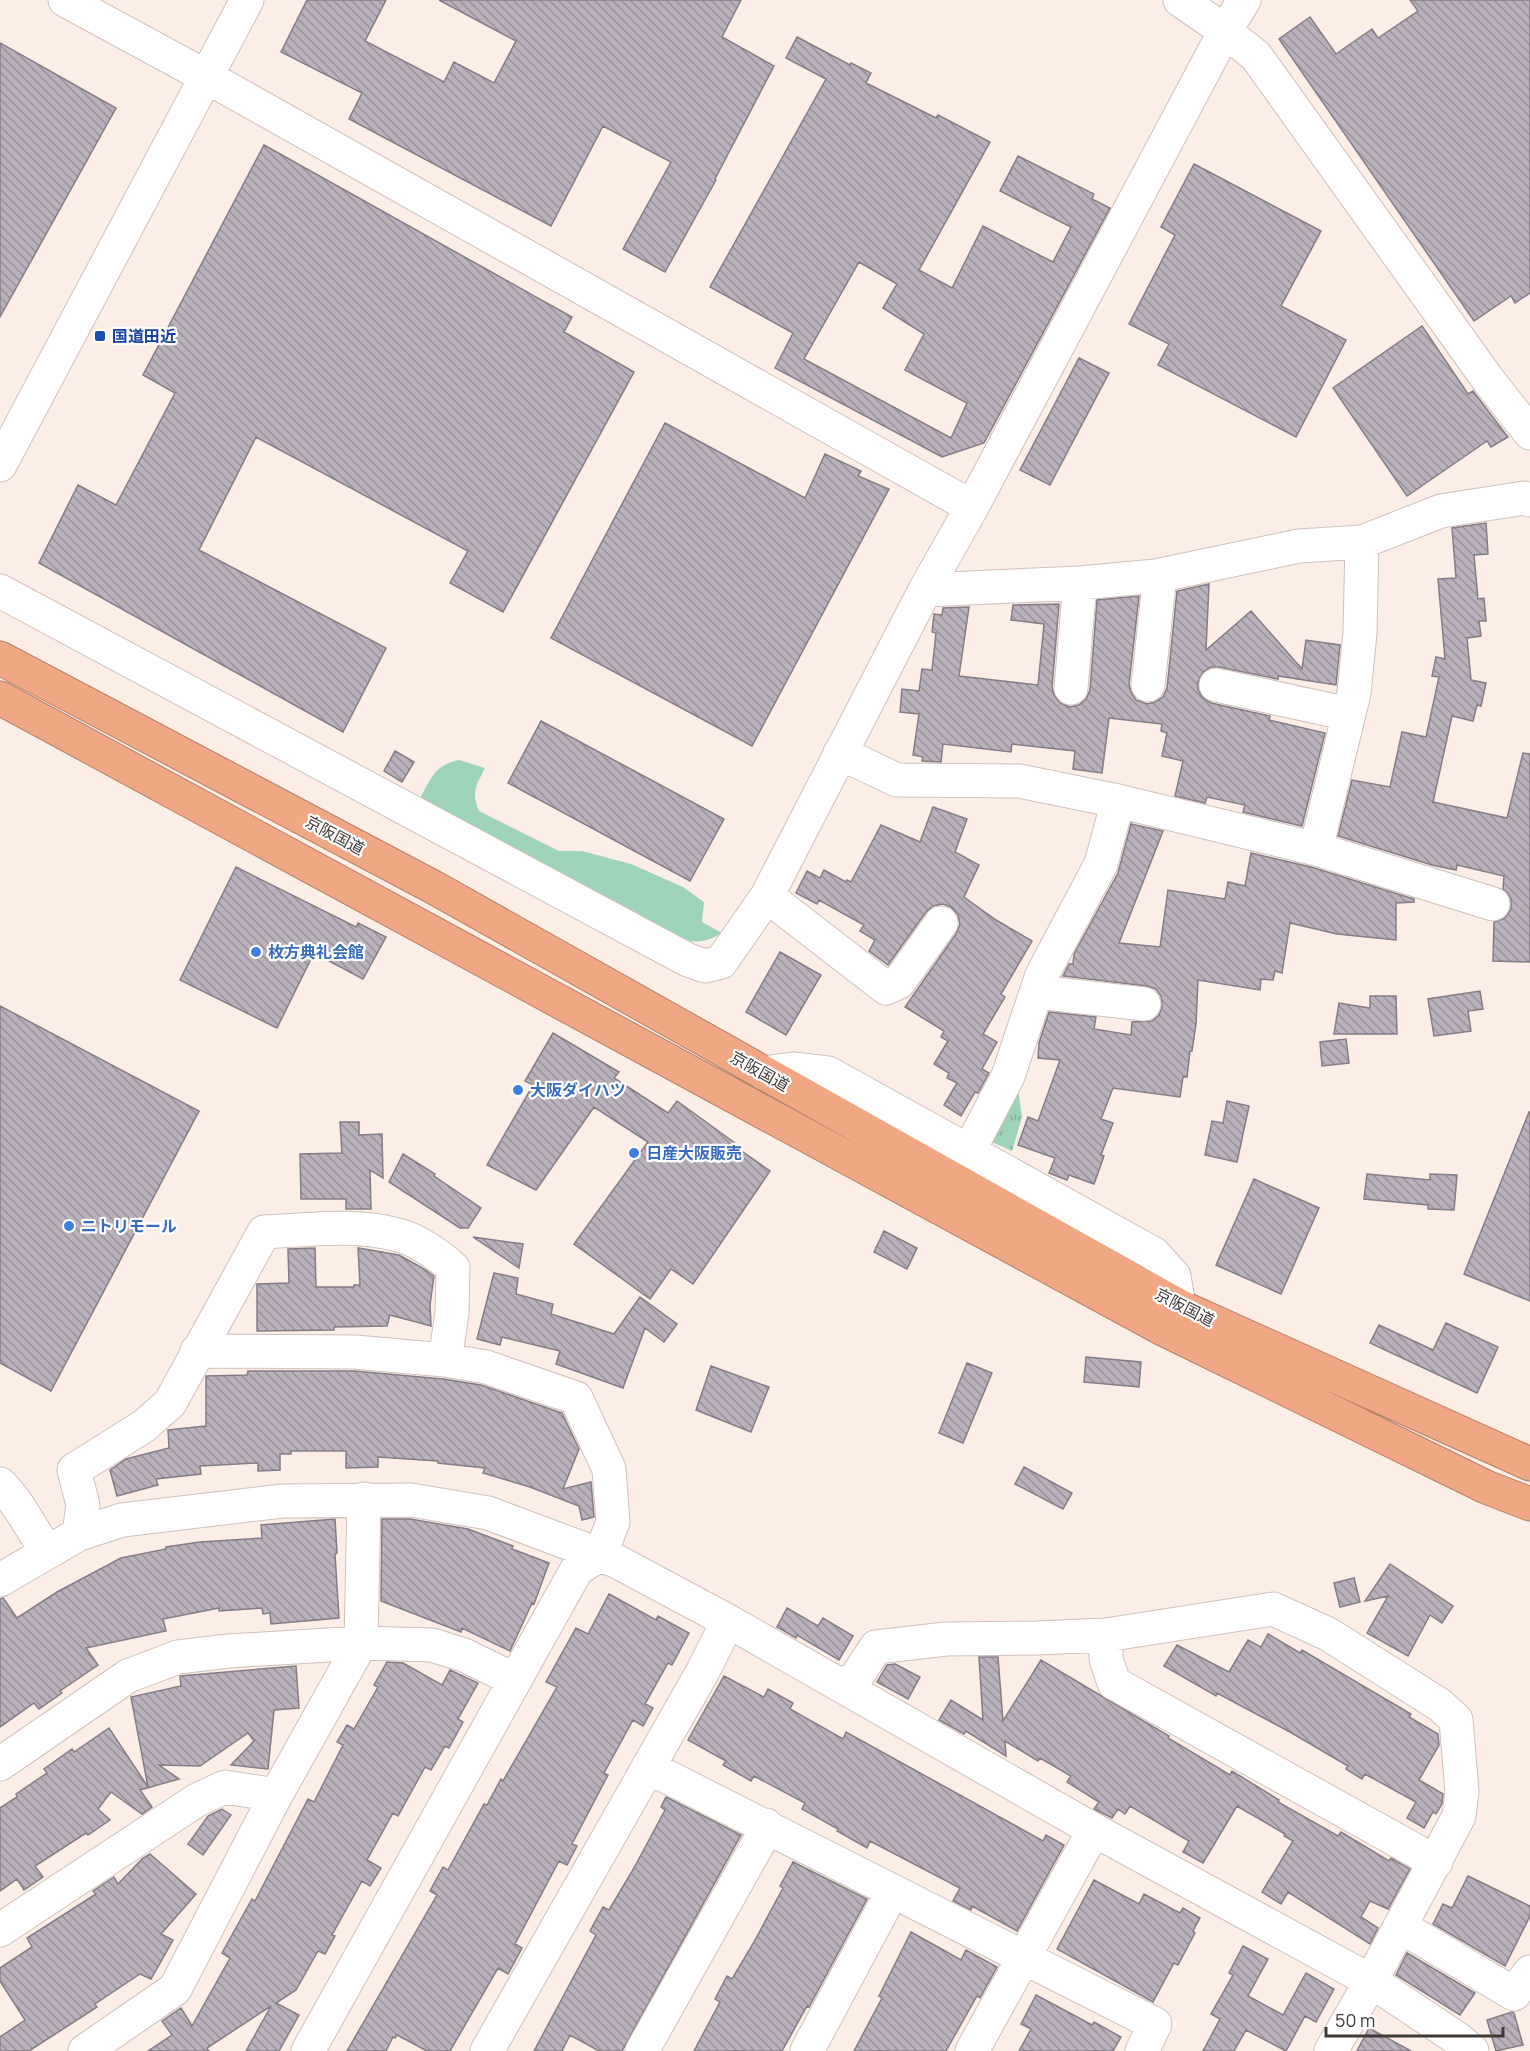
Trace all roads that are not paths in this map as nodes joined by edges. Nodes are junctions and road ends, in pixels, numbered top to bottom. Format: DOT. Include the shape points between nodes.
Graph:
graph roads {
  1 [pos="65,0"];
  2 [pos="247,0"];
  3 [pos="1180,0"];
  4 [pos="1244,0"];
  5 [pos="1225,31"];
  6 [pos="207,77"];
  7 [pos="1530,433"];
  8 [pos="0,465"];
  9 [pos="1530,500"];
  10 [pos="972,507"];
  11 [pos="1362,542"];
  12 [pos="1161,575"];
  13 [pos="1080,583"];
  14 [pos="925,590"];
  15 [pos="0,591"];
  16 [pos="0,658"];
  17 [pos="1148,685"];
  18 [pos="1216,686"];
  19 [pos="1071,688"];
  20 [pos="0,698"];
  21 [pos="1349,714"];
  22 [pos="840,753"];
  23 [pos="1118,801"];
  24 [pos="1316,849"];
  25 [pos="766,896"];
  26 [pos="1493,904"];
  27 [pos="941,923"];
  28 [pos="1037,992"];
  29 [pos="1144,1004"];
  30 [pos="764,1073"];
  31 [pos="969,1151"];
  32 [pos="1179,1306"];
  33 [pos="197,1351"];
  34 [pos="445,1360"];
  35 [pos="1530,1464"];
  36 [pos="0,1484"];
  37 [pos="364,1499"];
  38 [pos="1530,1504"];
  39 [pos="80,1534"];
  40 [pos="48,1552"];
  41 [pos="600,1555"];
  42 [pos="0,1581"];
  43 [pos="728,1621"];
  44 [pos="1106,1635"];
  45 [pos="361,1642"];
  46 [pos="515,1680"];
  47 [pos="840,1685"];
  48 [pos="0,1764"];
  49 [pos="648,1767"];
  50 [pos="276,1795"];
  51 [pos="766,1825"];
  52 [pos="1094,1830"];
  53 [pos="1436,1862"];
  54 [pos="892,1892"];
  55 [pos="1400,1926"];
  56 [pos="0,1930"];
  57 [pos="1023,1958"];
  58 [pos="1530,1972"];
  59 [pos="1371,1982"];
  60 [pos="85,2051"];
  61 [pos="308,2051"];
  62 [pos="487,2051"];
  63 [pos="642,2051"];
  64 [pos="807,2051"];
  65 [pos="972,2051"];
  66 [pos="1142,2051"];
  67 [pos="1331,2051"];
  68 [pos="1472,2051"];
  1 -- 6 [label="street"];
  2 -- 6 [label="street"];
  3 -- 5 [label="street"];
  4 -- 5 [label="street"];
  5 -- 7 [label="street" via="1256,56"];
  5 -- 10 [label="street"];
  6 -- 8 [label="street"];
  6 -- 10 [label="street"];
  9 -- 11 [label="street" via="1441,511"];
  10 -- 14 [label="street"];
  11 -- 12 [label="street" via="1299,546"];
  11 -- 21 [label="street" via="1360,633"];
  12 -- 13 [label="street"];
  12 -- 17 [label="street"];
  13 -- 14 [label="street"];
  13 -- 19 [label="street"];
  14 -- 22 [label="street"];
  15 -- 25 [label="street" via="688,960 705,966 721,962"];
  16 -- 30 [label="highway, 京阪国道" via="435,888"];
  18 -- 21 [label="street"];
  20 -- 38 [label="highway, 京阪国道" via="1163,1329"];
  21 -- 24 [label="street"];
  22 -- 23 [label="street" via="897,780 1019,781"];
  22 -- 25 [label="street"];
  23 -- 24 [label="street"];
  23 -- 28 [label="street" via="1101,864 1042,975"];
  24 -- 26 [label="street"];
  25 -- 27 [label="street" via="886,988 899,982"];
  28 -- 29 [label="street"];
  28 -- 31 [label="street" via="1008,1076"];
  30 -- 31 [label="street" via="793,1069 828,1073"];
  30 -- 32 [label="highway, 京阪国道"];
  31 -- 32 [label="street" via="1154,1254 1174,1276"];
  32 -- 35 [label="highway, 京阪国道"];
  33 -- 34 [label="street" via="355,1352"];
  33 -- 34 [label="street" via="264,1232 362,1228 400,1235 453,1268"];
  33 -- 39 [label="street" via="170,1403 144,1426 74,1470 83,1505"];
  34 -- 41 [label="street" via="486,1367 576,1398 609,1469 614,1522"];
  36 -- 40 [label="street"];
  37 -- 39 [label="street" via="282,1501 122,1520"];
  37 -- 41 [label="street" via="411,1500 488,1513"];
  37 -- 45 [label="street"];
  39 -- 40 [label="street"];
  40 -- 42 [label="street"];
  41 -- 43 [label="street"];
  41 -- 46 [label="street" via="577,1569"];
  43 -- 47 [label="street"];
  43 -- 49 [label="street"];
  44 -- 47 [label="street" via="946,1639 876,1647 855,1679"];
  44 -- 53 [label="street" via="1106,1659 1113,1683"];
  44 -- 53 [label="street" via="1273,1610 1328,1634 1440,1705 1456,1720 1462,1791 1459,1816"];
  45 -- 46 [label="street" via="432,1645 464,1655"];
  45 -- 48 [label="street" via="178,1657 128,1676"];
  45 -- 50 [label="street"];
  46 -- 61 [label="street"];
  47 -- 52 [label="street"];
  49 -- 51 [label="street"];
  49 -- 62 [label="street"];
  50 -- 56 [label="street" via="225,1787 197,1800"];
  50 -- 60 [label="street" via="175,1989"];
  51 -- 54 [label="street"];
  51 -- 63 [label="street"];
  52 -- 57 [label="street"];
  52 -- 59 [label="street"];
  53 -- 55 [label="street"];
  54 -- 57 [label="street"];
  54 -- 64 [label="street"];
  55 -- 58 [label="street" via="1514,1994"];
  55 -- 59 [label="street"];
  57 -- 65 [label="street"];
  57 -- 66 [label="street" via="1155,2025"];
  59 -- 67 [label="street"];
  59 -- 68 [label="street"];
}
